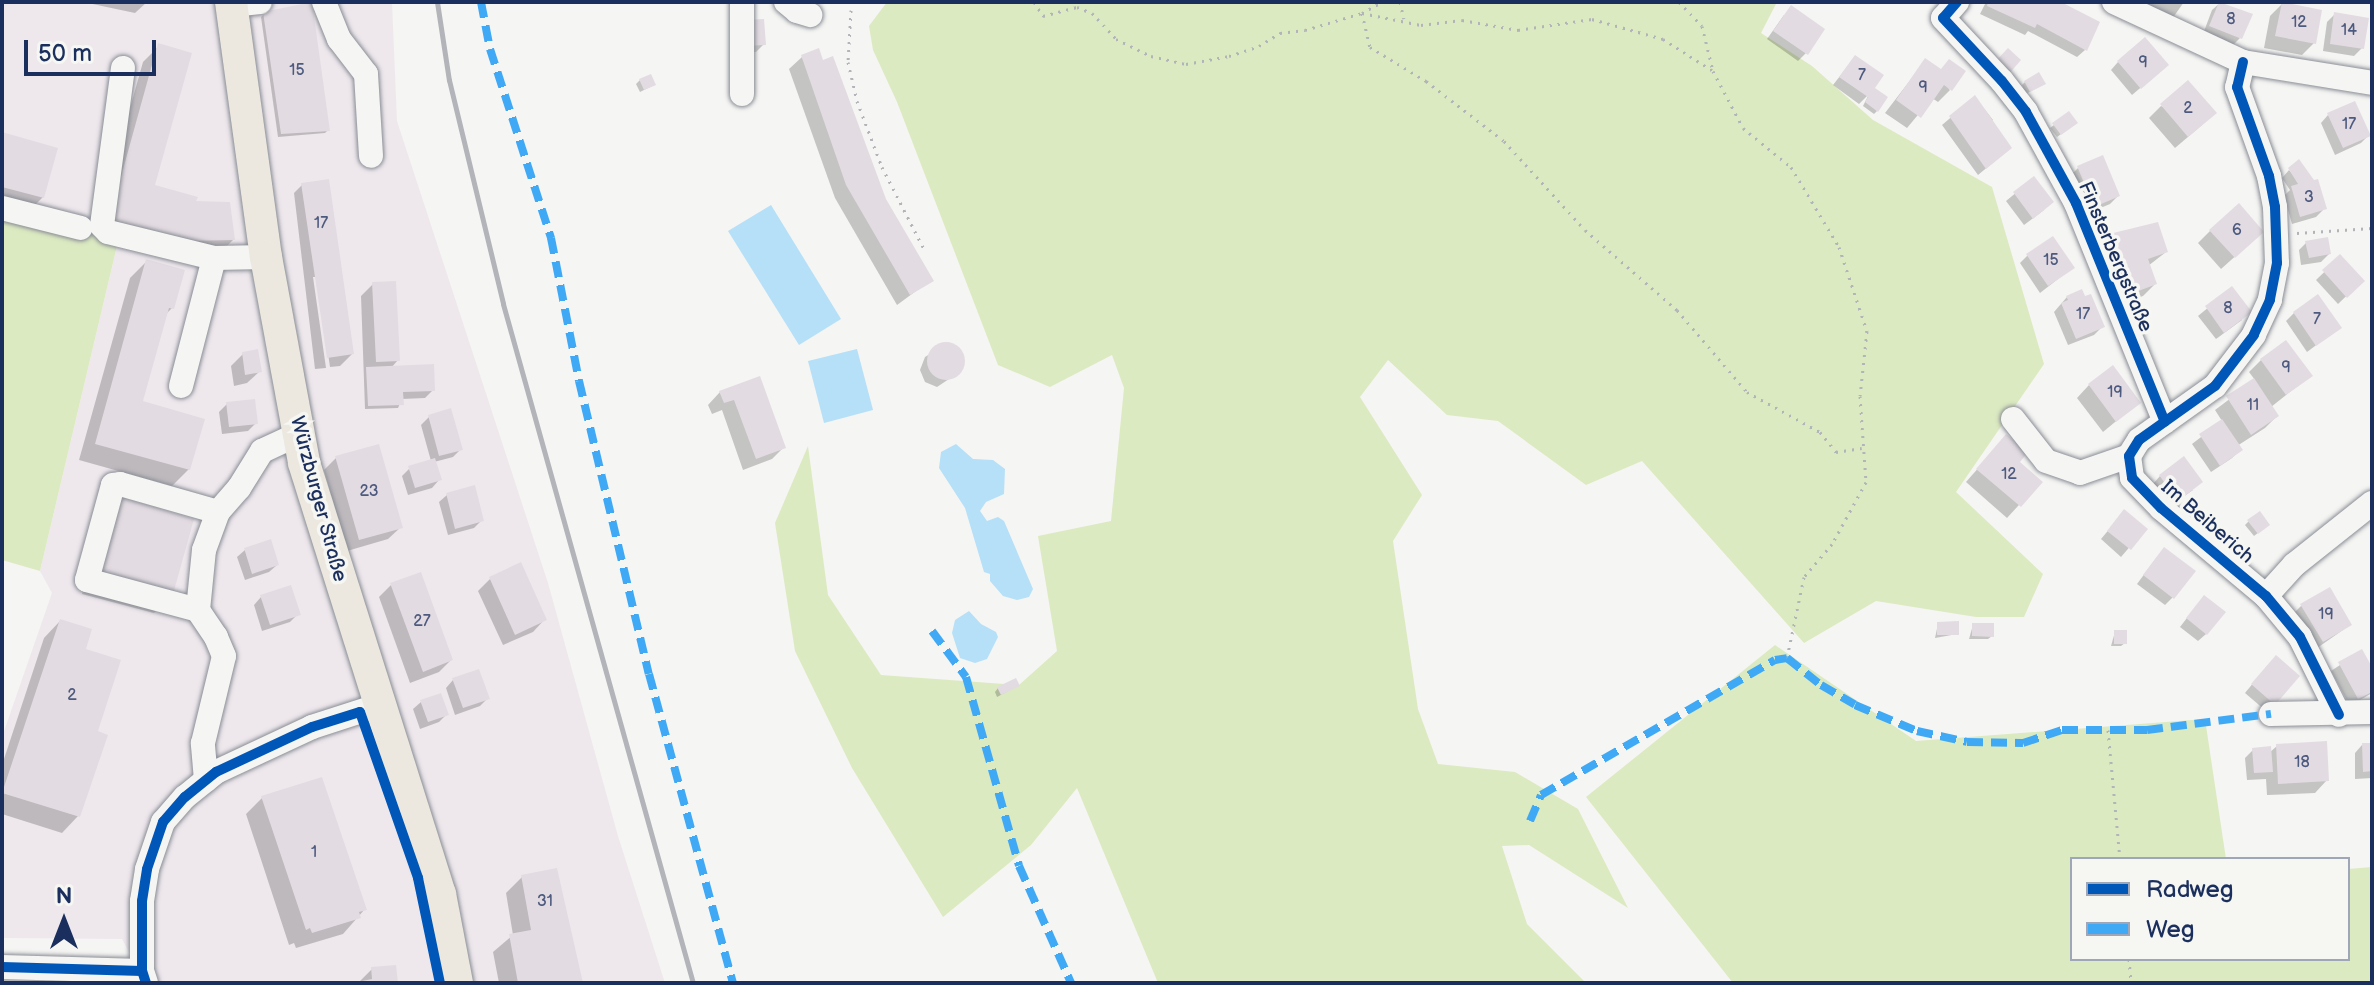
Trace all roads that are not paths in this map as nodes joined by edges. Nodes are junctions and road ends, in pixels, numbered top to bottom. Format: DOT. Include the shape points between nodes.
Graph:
graph roads {
  1 [pos="324,2"];
  2 [pos="742,2"];
  3 [pos="786,2"];
  4 [pos="1957,2"];
  5 [pos="2114,2"];
  6 [pos="241,3"];
  7 [pos="810,15"];
  8 [pos="2243,62"];
  9 [pos="123,68"];
  10 [pos="2372,83"];
  11 [pos="742,94"];
  12 [pos="371,156"];
  13 [pos="2,208"];
  14 [pos="81,228"];
  15 [pos="266,257"];
  16 [pos="214,258"];
  17 [pos="181,386"];
  18 [pos="2013,419"];
  19 [pos="2165,422"];
  20 [pos="298,434"];
  21 [pos="2129,456"];
  22 [pos="2372,503"];
  23 [pos="218,512"];
  24 [pos="2266,596"];
  25 [pos="198,610"];
  26 [pos="380,705"];
  27 [pos="2372,712"];
  28 [pos="2271,714"];
  29 [pos="2339,715"];
  30 [pos="206,780"];
  31 [pos="2,967"];
  32 [pos="144,977"];
  33 [pos="457,983"];
  1 -- 12 [label="street" via="339,39 366,74"];
  2 -- 11 [label="street"];
  3 -- 7 [label="street"];
  4 -- 19 [label="street, Finsterbergstraße" via="1943,18 2026,112 2076,203"];
  5 -- 8 [label="street"];
  6 -- 15 [label="main road, Würzburger Straße"];
  8 -- 10 [label="street"];
  8 -- 19 [label="street" via="2237,87 2269,176 2277,234 2270,300 2254,335 2215,386"];
  9 -- 16 [label="street" via="102,226 108,232"];
  13 -- 14 [label="street"];
  15 -- 16 [label="street"];
  15 -- 20 [label="main road, Würzburger Straße"];
  16 -- 17 [label="street"];
  18 -- 21 [label="street" via="2046,461 2080,473"];
  19 -- 21 [label="street" via="2139,440"];
  20 -- 23 [label="street" via="262,451"];
  20 -- 26 [label="main road, Würzburger Straße"];
  21 -- 24 [label="street, Im Beiberich" via="2132,478 2161,508"];
  22 -- 24 [label="street" via="2294,565"];
  23 -- 25 [label="street" via="204,550"];
  23 -- 25 [label="street" via="113,485 87,580"];
  24 -- 29 [label="street, Im Beiberich" via="2300,637"];
  25 -- 30 [label="street" via="224,656 203,743"];
  26 -- 30 [label="street" via="258,750"];
  26 -- 33 [label="main road, Würzburger Straße" via="440,894"];
  27 -- 29 [label="street"];
  28 -- 29 [label="street"];
  30 -- 32 [label="street" via="163,822 153,845 142,901"];
  31 -- 32 [label="street"];
}
